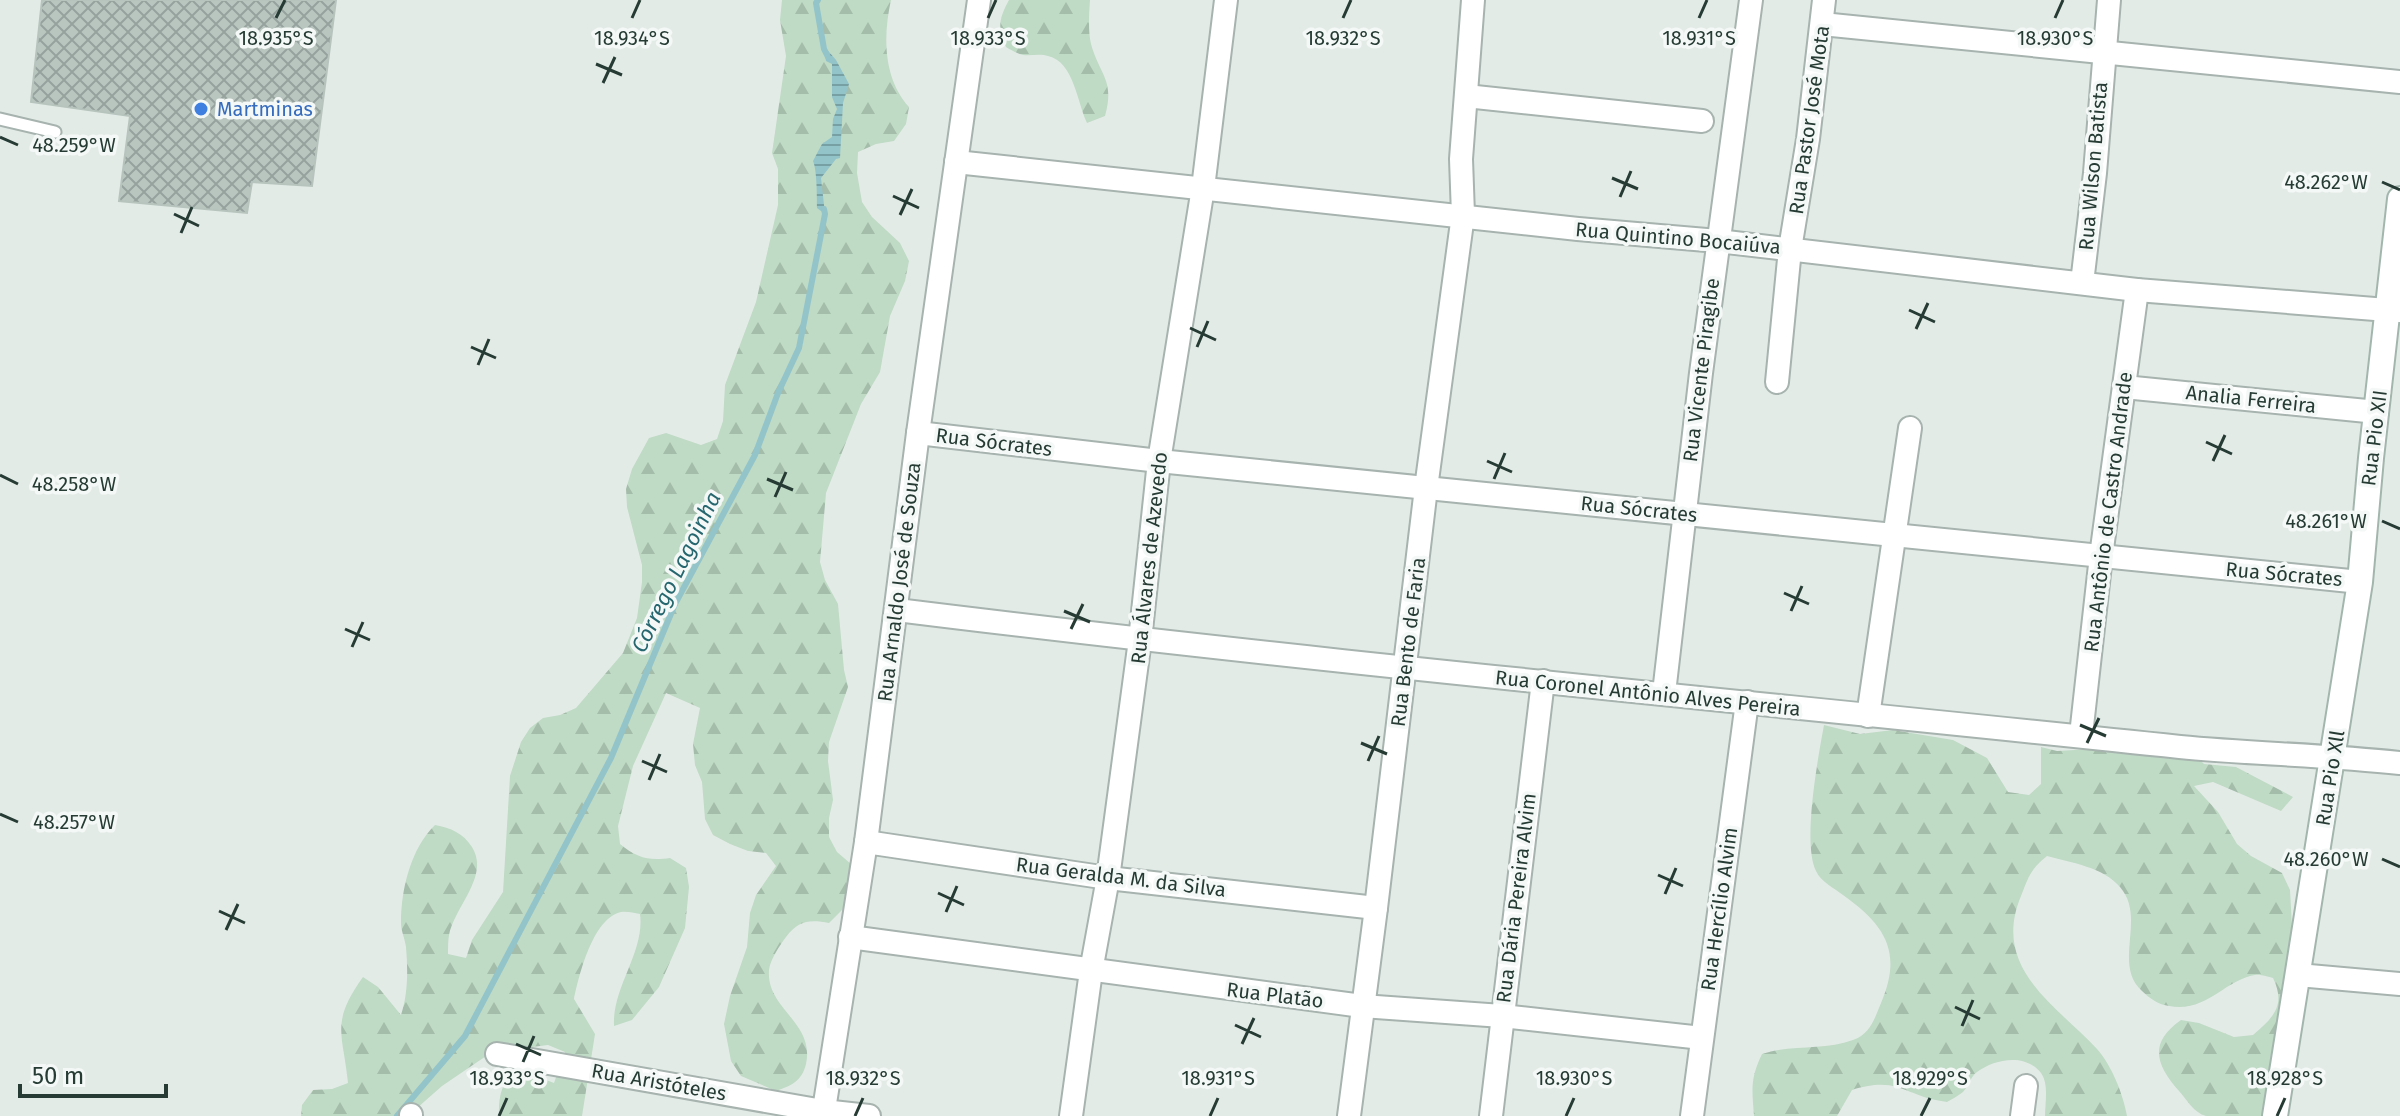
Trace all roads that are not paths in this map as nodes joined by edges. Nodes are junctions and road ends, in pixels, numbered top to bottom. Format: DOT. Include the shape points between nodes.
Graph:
graph roads {
  1 [pos="979,0"];
  2 [pos="1226,0"];
  3 [pos="1473,0"];
  4 [pos="1751,0"];
  5 [pos="1824,0"];
  6 [pos="2109,0"];
  7 [pos="1822,24"];
  8 [pos="2104,53"];
  9 [pos="2400,82"];
  10 [pos="1466,96"];
  11 [pos="0,119"];
  12 [pos="1702,121"];
  13 [pos="55,132"];
  14 [pos="956,162"];
  15 [pos="1203,188"];
  16 [pos="2400,199"];
  17 [pos="1463,215"];
  18 [pos="1718,241"];
  19 [pos="1790,249"];
  20 [pos="2082,283"];
  21 [pos="2137,290"];
  22 [pos="2394,310"];
  23 [pos="1777,382"];
  24 [pos="2124,387"];
  25 [pos="2377,412"];
  26 [pos="1910,428"];
  27 [pos="918,433"];
  28 [pos="1159,461"];
  29 [pos="1426,488"];
  30 [pos="1683,514"];
  31 [pos="1895,536"];
  32 [pos="2101,556"];
  33 [pos="2360,582"];
  34 [pos="897,610"];
  35 [pos="1140,640"];
  36 [pos="1405,668"];
  37 [pos="1543,681"];
  38 [pos="1664,693"];
  39 [pos="1747,702"];
  40 [pos="1868,716"];
  41 [pos="2081,735"];
  42 [pos="2333,756"];
  43 [pos="2400,763"];
  44 [pos="866,842"];
  45 [pos="1108,878"];
  46 [pos="1376,908"];
  47 [pos="850,937"];
  48 [pos="1091,971"];
  49 [pos="2298,975"];
  50 [pos="2400,984"];
  51 [pos="1362,1006"];
  52 [pos="1502,1016"];
  53 [pos="1702,1038"];
  54 [pos="497,1054"];
  55 [pos="2026,1086"];
  56 [pos="823,1113"];
  57 [pos="869,1116"];
  58 [pos="1071,1116"];
  59 [pos="1349,1116"];
  60 [pos="1491,1116"];
  61 [pos="1692,1116"];
  62 [pos="2022,1116"];
  63 [pos="2275,1116"];
  1 -- 14 [label="street, Rua Arnaldo José de Souza"];
  2 -- 15 [label="street, Rua Álvares de Azevedo"];
  3 -- 10 [label="street, Rua Bento de Faria"];
  4 -- 18 [label="street, Rua Vicente Piragibe"];
  5 -- 7 [label="street, Rua Pastor José Mota"];
  6 -- 8 [label="street, Rua Wilson Batista"];
  7 -- 8 [label="street"];
  7 -- 19 [label="street, Rua Pastor José Mota"];
  8 -- 9 [label="street"];
  8 -- 20 [label="street, Rua Wilson Batista"];
  10 -- 12 [label="street"];
  10 -- 17 [label="street, Rua Bento de Faria"];
  11 -- 13 [label="lane"];
  14 -- 15 [label="street, Rua Quintino Bocaiúva"];
  14 -- 27 [label="street, Rua Arnaldo José de Souza"];
  15 -- 17 [label="street, Rua Quintino Bocaiúva"];
  15 -- 28 [label="street, Rua Álvares de Azevedo"];
  16 -- 22 [label="street, Rua Pio XII"];
  17 -- 18 [label="street, Rua Quintino Bocaiúva"];
  17 -- 29 [label="street, Rua Bento de Faria"];
  18 -- 19 [label="street, Rua Quintino Bocaiúva"];
  18 -- 30 [label="street, Rua Vicente Piragibe"];
  19 -- 20 [label="street, Rua Quintino Bocaiúva"];
  19 -- 23 [label="street, Rua Pastor José Mota"];
  20 -- 21 [label="street, Rua Quintino Bocaiúva"];
  21 -- 22 [label="street, Rua Quintino Bocaiúva"];
  21 -- 24 [label="street, Rua Antônio de Castro Andrade"];
  22 -- 25 [label="street, Rua Pio XII"];
  24 -- 25 [label="street, Analia Ferreira"];
  24 -- 32 [label="street, Rua Antônio de Castro Andrade"];
  25 -- 33 [label="street, Rua Pio XII"];
  26 -- 31 [label="street"];
  27 -- 28 [label="street, Rua Sócrates"];
  27 -- 34 [label="street, Rua Arnaldo José de Souza"];
  28 -- 29 [label="street, Rua Sócrates"];
  28 -- 35 [label="street, Rua Álvares de Azevedo"];
  29 -- 30 [label="street, Rua Sócrates"];
  29 -- 36 [label="street, Rua Bento de Faria"];
  30 -- 31 [label="street, Rua Sócrates"];
  30 -- 38 [label="street, Rua Vicente Piragibe"];
  31 -- 32 [label="street, Rua Sócrates"];
  31 -- 40 [label="street"];
  32 -- 33 [label="street, Rua Sócrates"];
  32 -- 41 [label="street, Rua Antônio de Castro Andrade"];
  33 -- 42 [label="street, Rua Pio Xll"];
  34 -- 35 [label="street, Rua Coronel Antônio Alves Pereira"];
  34 -- 44 [label="street, Rua Arnaldo José de Souza"];
  35 -- 36 [label="street, Rua Coronel Antônio Alves Pereira"];
  35 -- 45 [label="street, Rua Álvares de Azevedo"];
  36 -- 37 [label="street, Rua Coronel Antônio Alves Pereira"];
  36 -- 46 [label="street, Rua Bento de Faria"];
  37 -- 38 [label="street, Rua Coronel Antônio Alves Pereira"];
  37 -- 52 [label="street, Rua Dária Pereira Alvim"];
  38 -- 39 [label="street, Rua Coronel Antônio Alves Pereira"];
  39 -- 40 [label="street, Rua Coronel Antônio Alves Pereira"];
  39 -- 53 [label="street, Rua Hercílio Alvim"];
  40 -- 41 [label="street, Rua Coronel Antônio Alves Pereira"];
  41 -- 42 [label="street, Rua Coronel Antônio Alves Pereira"];
  42 -- 43 [label="street, Rua Coronel Antônio Alves Pereira"];
  42 -- 49 [label="street, Rua Pio Xll"];
  44 -- 45 [label="street, Rua Geralda M. da Silva"];
  44 -- 47 [label="street, Rua Arnaldo José de Souza"];
  45 -- 46 [label="street, Rua Geralda M. da Silva"];
  45 -- 48 [label="street, Rua Álvares de Azevedo"];
  46 -- 51 [label="street, Rua Bento de Faria"];
  47 -- 48 [label="street, Rua Platão"];
  47 -- 56 [label="street, Rua Arnaldo José de Souza"];
  48 -- 51 [label="street, Rua Platão"];
  48 -- 58 [label="street, Rua Álvares de Azevedo"];
  49 -- 50 [label="street"];
  49 -- 63 [label="street, Rua Pio Xll"];
  51 -- 52 [label="street, Rua Platão"];
  51 -- 59 [label="street, Rua Bento de Faria"];
  52 -- 53 [label="street, Rua Platão"];
  52 -- 60 [label="street, Rua Dária Pereira Alvim"];
  53 -- 61 [label="street, Rua Hercílio Alvim"];
  54 -- 56 [label="street, Rua Aristóteles"];
  55 -- 62 [label="street"];
  56 -- 57 [label="street, Rua Aristóteles"];
}
